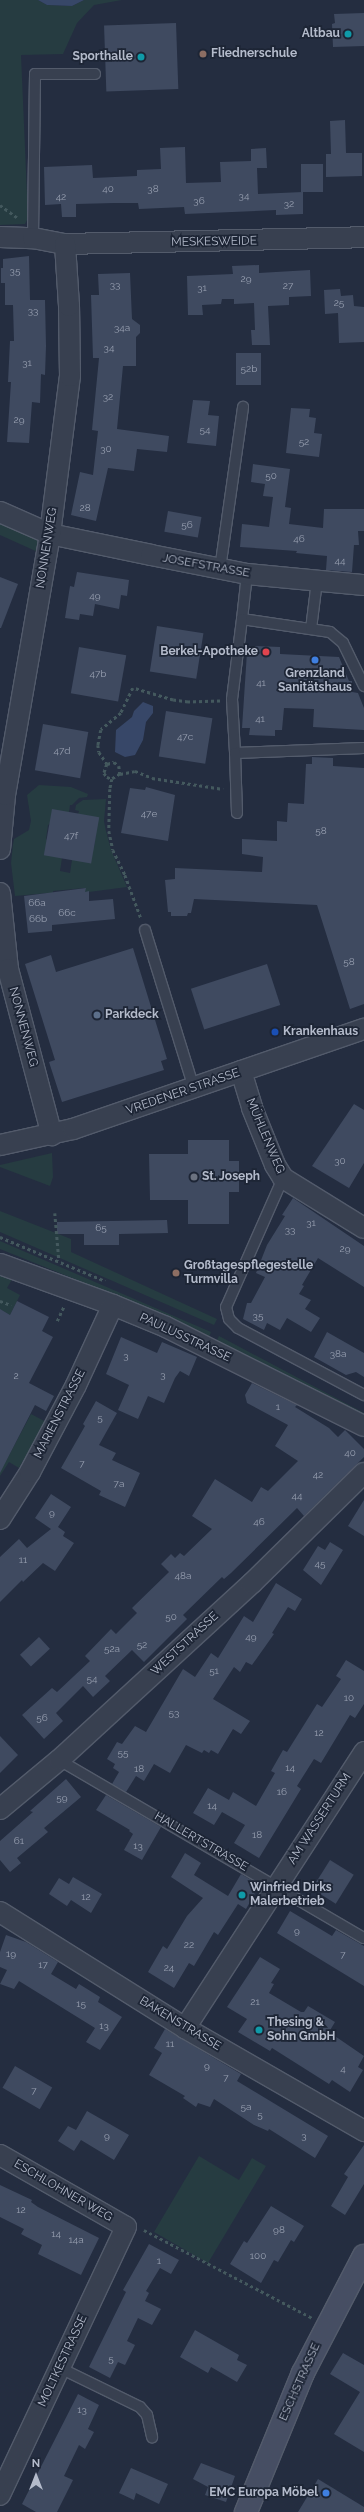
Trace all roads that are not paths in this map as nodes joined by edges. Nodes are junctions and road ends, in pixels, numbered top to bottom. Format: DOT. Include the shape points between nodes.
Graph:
graph roads {
  1 [pos="95,74"];
  2 [pos="0,237"];
  3 [pos="364,237"];
  4 [pos="33,238"];
  5 [pos="65,244"];
  6 [pos="243,407"];
  7 [pos="0,512"];
  8 [pos="50,534"];
  9 [pos="220,569"];
  10 [pos="247,574"];
  11 [pos="318,581"];
  12 [pos="364,585"];
  13 [pos="242,619"];
  14 [pos="311,629"];
  15 [pos="364,686"];
  16 [pos="364,748"];
  17 [pos="235,753"];
  18 [pos="237,813"];
  19 [pos="0,849"];
  20 [pos="0,893"];
  21 [pos="145,930"];
  22 [pos="364,1029"];
  23 [pos="241,1071"];
  24 [pos="194,1088"];
  25 [pos="52,1135"];
  26 [pos="0,1145"];
  27 [pos="283,1178"];
  28 [pos="364,1228"];
  29 [pos="0,1264"];
  30 [pos="113,1305"];
  31 [pos="364,1395"];
  32 [pos="364,1426"];
  33 [pos="364,1473"];
  34 [pos="1,1517"];
  35 [pos="364,1752"];
  36 [pos="59,1760"];
  37 [pos="0,1809"];
  38 [pos="276,1886"];
  39 [pos="0,1912"];
  40 [pos="364,1938"];
  41 [pos="185,2028"];
  42 [pos="364,2131"];
  43 [pos="0,2155"];
  44 [pos="126,2227"];
  45 [pos="364,2256"];
  46 [pos="60,2368"];
  47 [pos="152,2437"];
  48 [pos="0,2495"];
  49 [pos="246,2512"];
  1 -- 4 [label="lane" via="35,74"];
  2 -- 4 [label="street, MESKESWEIDE"];
  3 -- 5 [label="street, MESKESWEIDE"];
  4 -- 5 [label="street, MESKESWEIDE"];
  5 -- 8 [label="street, NONNENWEG" via="70,376"];
  6 -- 9 [label="lane"];
  7 -- 8 [label="street, JOSEFSTRASSE"];
  8 -- 9 [label="street, JOSEFSTRASSE"];
  8 -- 19 [label="street, NONNENWEG" via="4,795"];
  9 -- 10 [label="street, JOSEFSTRASSE"];
  10 -- 11 [label="street, JOSEFSTRASSE"];
  10 -- 13 [label="lane"];
  11 -- 12 [label="street, JOSEFSTRASSE"];
  11 -- 14 [label="lane"];
  13 -- 14 [label="lane"];
  13 -- 17 [label="lane" via="232,699"];
  14 -- 15 [label="lane" via="330,632 343,642"];
  16 -- 17 [label="lane"];
  17 -- 18 [label="lane"];
  20 -- 25 [label="street, NONNENWEG" via="8,969"];
  21 -- 24 [label="lane"];
  22 -- 23 [label="street, VREDENER STRASSE"];
  23 -- 24 [label="street, VREDENER STRASSE"];
  23 -- 27 [label="street, MÜHLENWEG" via="252,1108 275,1165"];
  24 -- 25 [label="street, VREDENER STRASSE"];
  25 -- 26 [label="street, VREDENER STRASSE"];
  27 -- 28 [label="street, MÜHLENWEG"];
  27 -- 31 [label="lane" via="226,1306 228,1319 238,1328"];
  29 -- 30 [label="street, PAULUSSTRASSE"];
  30 -- 32 [label="street, PAULUSSTRASSE" via="166,1327"];
  30 -- 34 [label="street, MARIENSTRASSE" via="76,1386 30,1472"];
  33 -- 36 [label="street, WESTSTRASSE" via="252,1583"];
  35 -- 38 [label="street, AM WASSERTURM"];
  36 -- 37 [label="street, WESTSTRASSE"];
  36 -- 38 [label="lane, HALLERTSTRASSE"];
  38 -- 40 [label="lane, HALLERTSTRASSE"];
  38 -- 41 [label="street, AM WASSERTURM"];
  39 -- 41 [label="street, BAKENSTRASSE"];
  41 -- 42 [label="street, BAKENSTRASSE"];
  43 -- 44 [label="street, ESCHLOHNER WEG"];
  44 -- 46 [label="street, MOLTKESTRASSE"];
  45 -- 49 [label="main road, ESCHSTRASSE" via="326,2326 282,2421"];
  46 -- 47 [label="lane" via="140,2407 147,2415"];
  46 -- 48 [label="street, MOLTKESTRASSE"];
}
